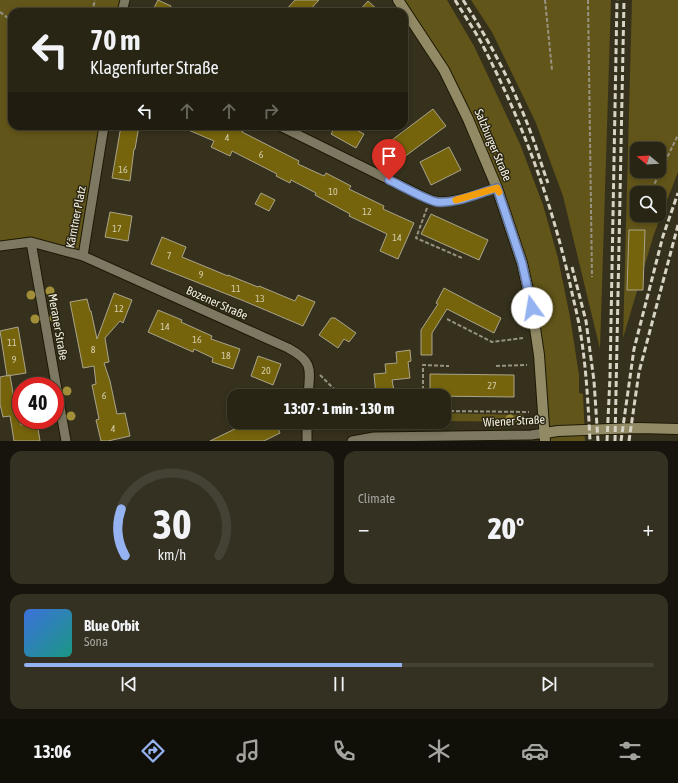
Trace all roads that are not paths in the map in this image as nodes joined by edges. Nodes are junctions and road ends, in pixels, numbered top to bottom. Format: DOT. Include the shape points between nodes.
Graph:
graph roads {
  1 [pos="408,15"];
  2 [pos="103,130"];
  3 [pos="288,130"];
  4 [pos="497,188"];
  5 [pos="31,242"];
  6 [pos="0,246"];
  7 [pos="83,256"];
  8 [pos="308,389"];
  9 [pos="307,429"];
  10 [pos="678,429"];
  11 [pos="545,437"];
  12 [pos="66,441"];
  13 [pos="307,441"];
  14 [pos="352,441"];
  1 -- 4 [label="street, Salzburger Straße" via="444,70"];
  2 -- 7 [label="street, Kärntner Platz"];
  3 -- 4 [label="street" via="437,202 455,200"];
  4 -- 11 [label="street, Salzburger Straße" via="522,263 532,308 539,355"];
  5 -- 6 [label="street, Kärntner Platz"];
  5 -- 7 [label="street, Kärntner Platz"];
  5 -- 12 [label="street, Meraner Straße"];
  7 -- 8 [label="street, Bozener Straße" via="301,355 308,363"];
  9 -- 13 [label="street"];
  10 -- 11 [label="street, Wiener Straße" via="558,431"];
  11 -- 14 [label="street, Wiener Straße" via="374,437"];
}
